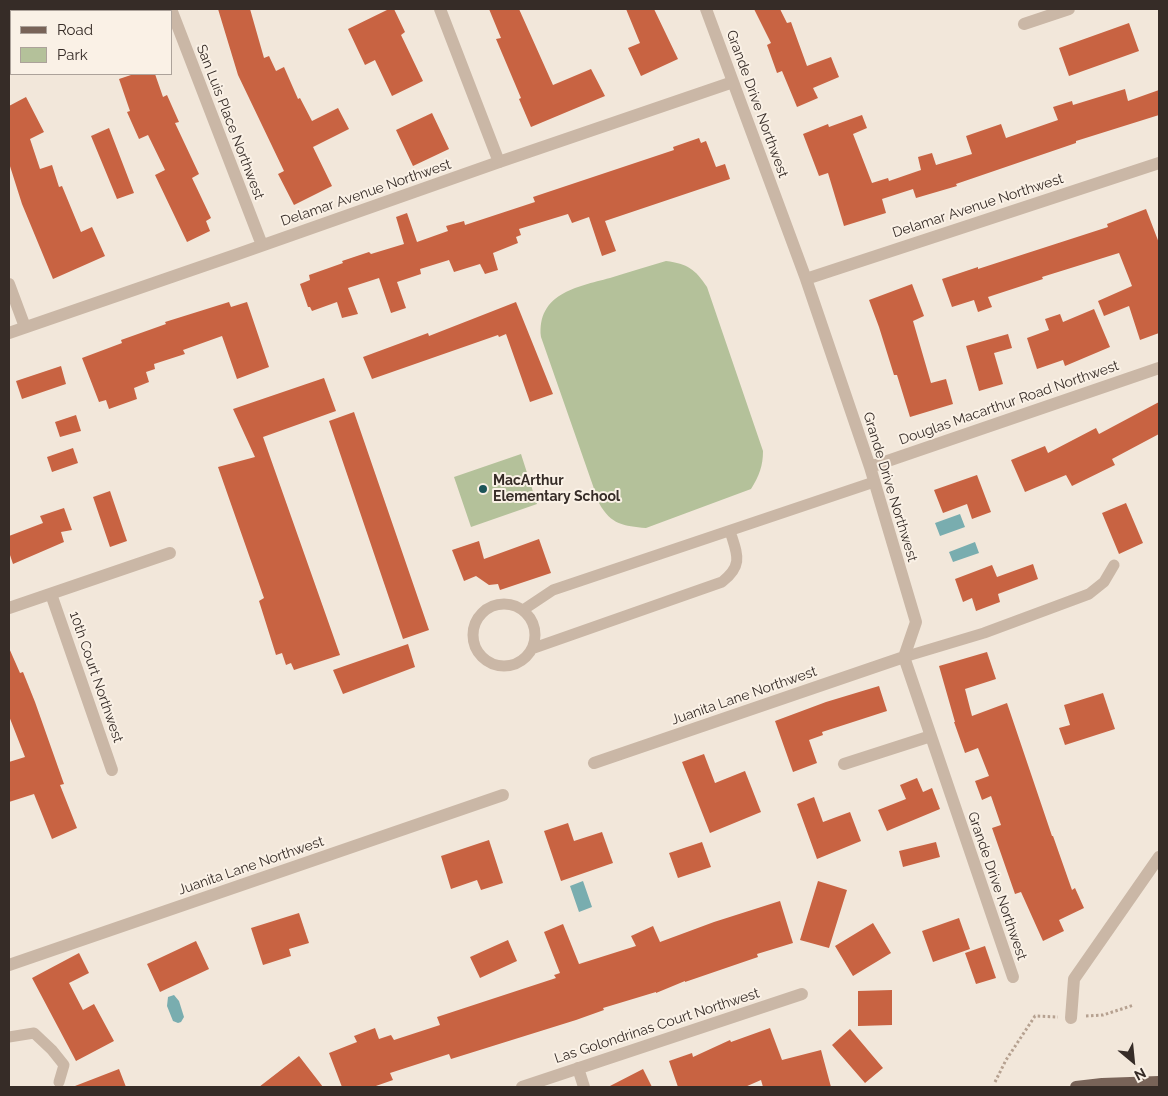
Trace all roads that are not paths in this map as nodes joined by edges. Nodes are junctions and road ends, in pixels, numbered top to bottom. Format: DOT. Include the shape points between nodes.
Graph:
graph roads {
  1 [pos="440,9"];
  2 [pos="706,9"];
  3 [pos="1069,9"];
  4 [pos="172,12"];
  5 [pos="1024,24"];
  6 [pos="732,82"];
  7 [pos="499,162"];
  8 [pos="1159,162"];
  9 [pos="262,245"];
  10 [pos="806,279"];
  11 [pos="9,284"];
  12 [pos="25,327"];
  13 [pos="9,333"];
  14 [pos="1159,368"];
  15 [pos="870,467"];
  16 [pos="874,482"];
  17 [pos="730,531"];
  18 [pos="170,553"];
  19 [pos="1114,565"];
  20 [pos="51,594"];
  21 [pos="9,608"];
  22 [pos="523,610"];
  23 [pos="534,648"];
  24 [pos="904,657"];
  25 [pos="931,736"];
  26 [pos="594,763"];
  27 [pos="844,764"];
  28 [pos="112,770"];
  29 [pos="503,796"];
  30 [pos="1159,856"];
  31 [pos="9,965"];
  32 [pos="1013,977"];
  33 [pos="802,994"];
  34 [pos="1071,1018"];
  35 [pos="9,1036"];
  36 [pos="578,1068"];
  37 [pos="59,1082"];
  38 [pos="1159,1082"];
  39 [pos="522,1087"];
  40 [pos="584,1087"];
  41 [pos="1076,1087"];
  1 -- 7 [label="street"];
  2 -- 6 [label="street, Grande Drive Northwest"];
  3 -- 5 [label="street"];
  4 -- 9 [label="street, San Luis Place Northwest"];
  6 -- 7 [label="street, Delamar Avenue Northwest"];
  6 -- 10 [label="street, Grande Drive Northwest"];
  7 -- 9 [label="street, Delamar Avenue Northwest"];
  8 -- 10 [label="street, Delamar Avenue Northwest"];
  9 -- 12 [label="street, Delamar Avenue Northwest"];
  10 -- 15 [label="street, Grande Drive Northwest"];
  11 -- 12 [label="street"];
  12 -- 13 [label="street, Delamar Avenue Northwest"];
  14 -- 15 [label="street, Douglas Macarthur Road Northwest"];
  15 -- 16 [label="street, Grande Drive Northwest"];
  16 -- 17 [label="lane"];
  16 -- 24 [label="street, Grande Drive Northwest" via="916,622"];
  17 -- 22 [label="lane" via="553,590"];
  17 -- 23 [label="lane" via="737,557 736,566 722,582"];
  18 -- 20 [label="street"];
  19 -- 24 [label="lane" via="1104,582 1089,594"];
  20 -- 21 [label="street"];
  20 -- 28 [label="street, 10th Court Northwest"];
  22 -- 23 [label="lane" via="535,627"];
  22 -- 23 [label="lane" via="504,604 485,611 474,628 475,648 488,663 504,666 519,663"];
  24 -- 25 [label="street, Grande Drive Northwest"];
  24 -- 26 [label="street, Juanita Lane Northwest"];
  25 -- 27 [label="street"];
  25 -- 32 [label="street, Grande Drive Northwest"];
  29 -- 31 [label="street, Juanita Lane Northwest"];
  30 -- 34 [label="street" via="1074,979"];
  33 -- 36 [label="street, Las Golondrinas Court Northwest"];
  35 -- 37 [label="lane" via="34,1032 64,1064"];
  36 -- 39 [label="street, Las Golondrinas Court Northwest"];
  36 -- 40 [label="street"];
  38 -- 41 [label="main road"];
}
